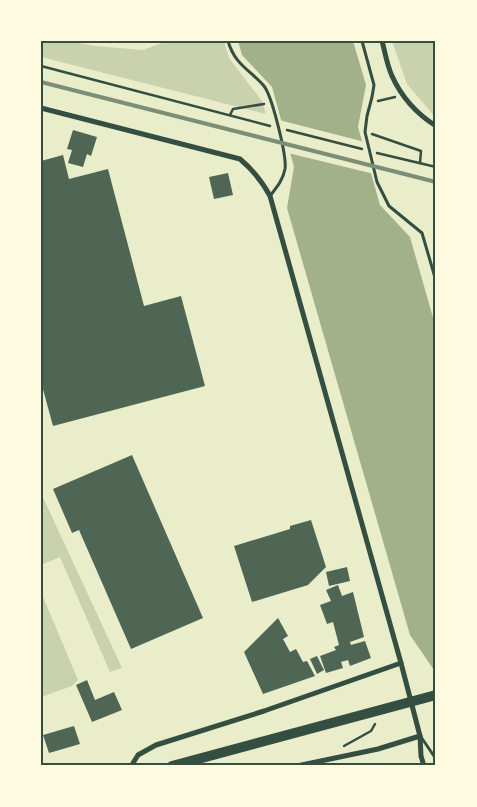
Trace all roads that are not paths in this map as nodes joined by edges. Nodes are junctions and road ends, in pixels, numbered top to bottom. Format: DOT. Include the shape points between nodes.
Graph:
graph roads {
  1 [pos="228,41"];
  2 [pos="362,41"];
  3 [pos="382,41"];
  4 [pos="41,108"];
  5 [pos="436,126"];
  6 [pos="270,196"];
  7 [pos="436,281"];
  8 [pos="401,663"];
  9 [pos="436,695"];
  10 [pos="420,736"];
  11 [pos="436,759"];
  12 [pos="133,766"];
  13 [pos="172,766"];
  14 [pos="297,766"];
  15 [pos="424,766"];
  1 -- 6 [label="lane" via="232,54 266,88 272,103 286,158 282,180"];
  2 -- 7 [label="lane" via="374,85 365,132 377,182 389,206 422,233"];
  3 -- 5 [label="street" via="392,75 404,95 424,119"];
  4 -- 6 [label="street" via="240,159 254,171"];
  6 -- 8 [label="street"];
  8 -- 10 [label="street"];
  8 -- 12 [label="street" via="156,745 138,755"];
  9 -- 13 [label="main road"];
  10 -- 11 [label="lane"];
  10 -- 14 [label="street" via="378,749"];
  10 -- 15 [label="street"];
}
